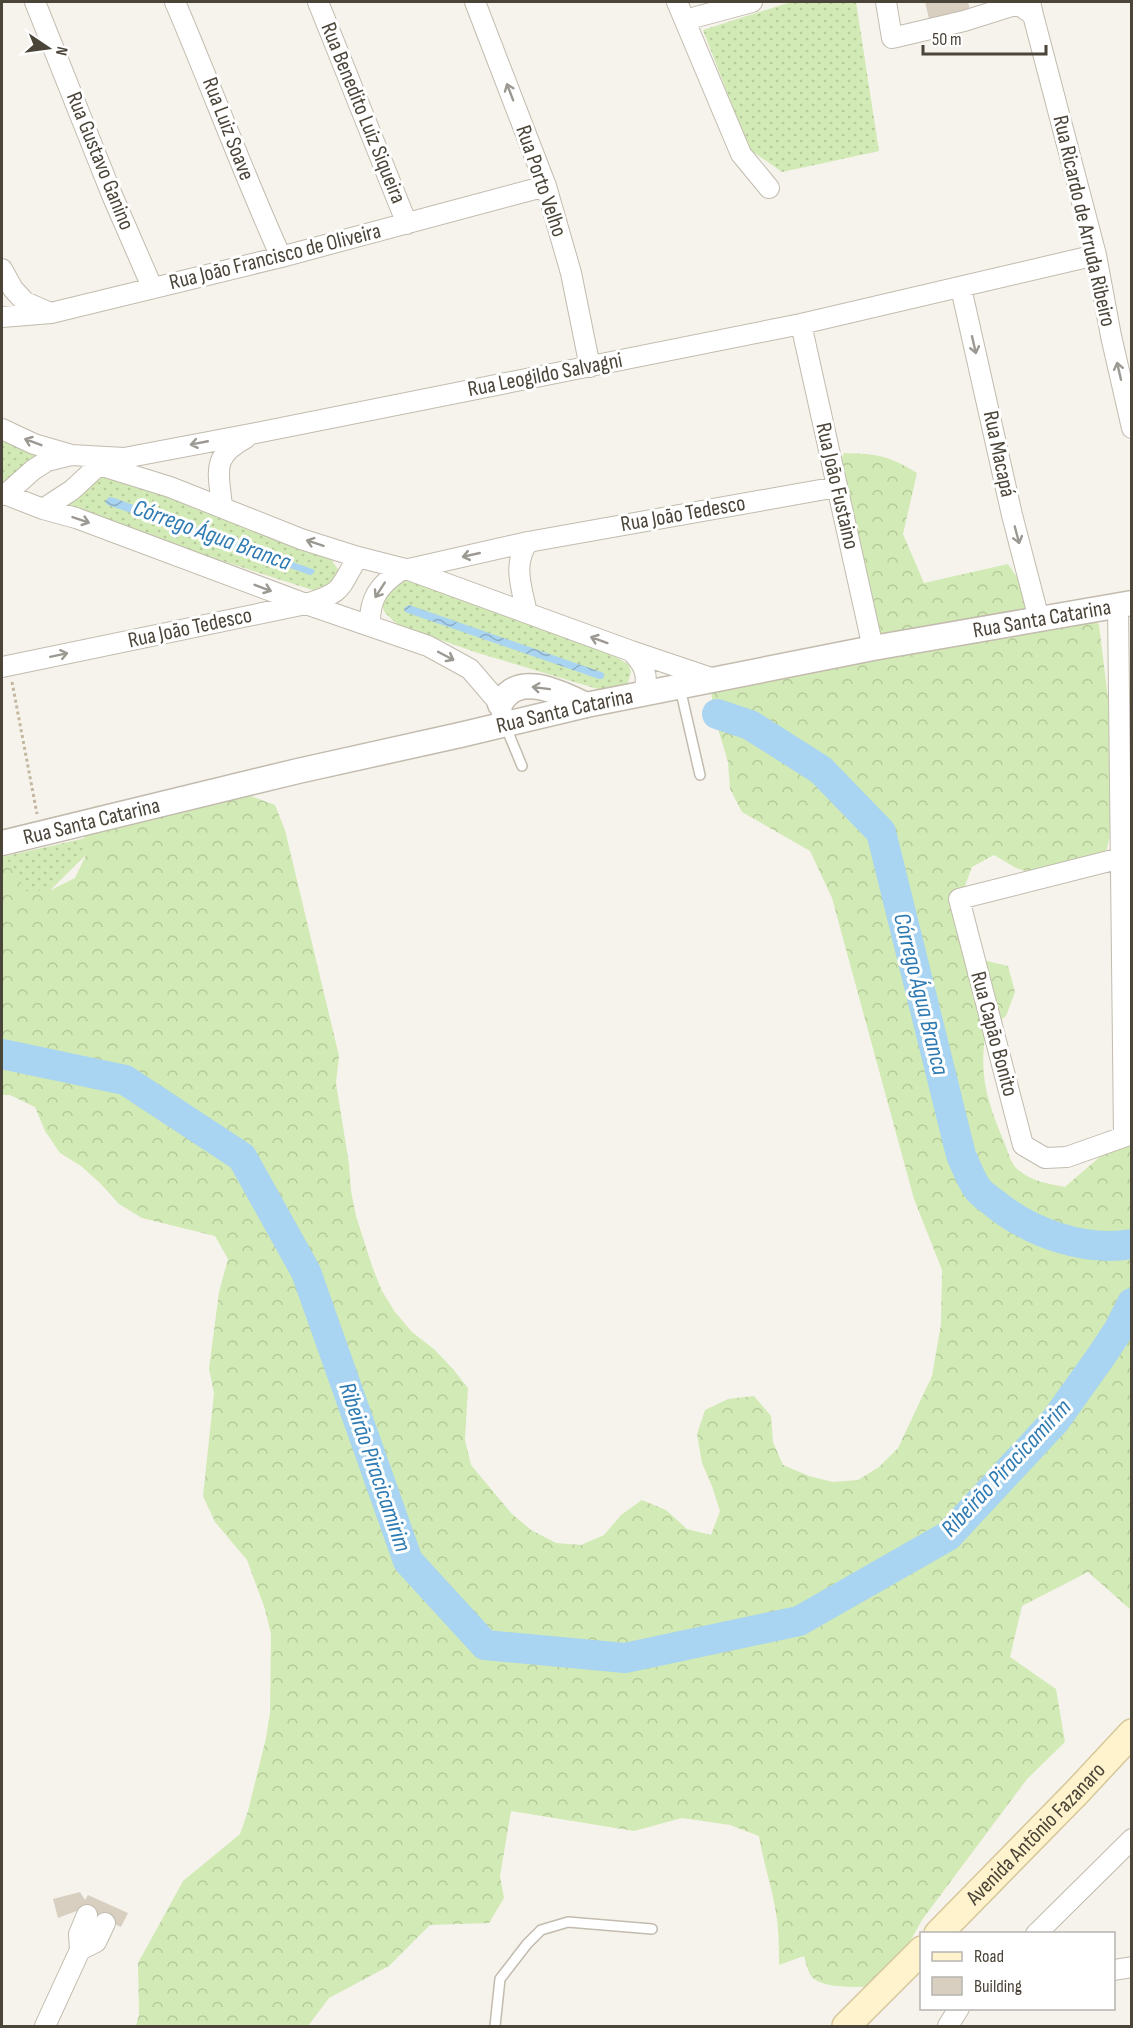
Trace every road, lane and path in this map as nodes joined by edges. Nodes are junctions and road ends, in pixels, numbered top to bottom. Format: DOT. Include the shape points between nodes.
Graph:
graph roads {
  1 [pos="35,2"];
  2 [pos="175,2"];
  3 [pos="318,2"];
  4 [pos="475,2"];
  5 [pos="677,2"];
  6 [pos="752,2"];
  7 [pos="886,2"];
  8 [pos="1031,8"];
  9 [pos="685,20"];
  10 [pos="546,186"];
  11 [pos="769,188"];
  12 [pos="407,224"];
  13 [pos="1096,255"];
  14 [pos="281,257"];
  15 [pos="2,269"];
  16 [pos="2,275"];
  17 [pos="2,283"];
  18 [pos="152,287"];
  19 [pos="961,288"];
  20 [pos="51,313"];
  21 [pos="2,317"];
  22 [pos="801,324"];
  23 [pos="590,367"];
  24 [pos="1131,428"];
  25 [pos="2,429"];
  26 [pos="256,433"];
  27 [pos="71,455"];
  28 [pos="99,465"];
  29 [pos="837,487"];
  30 [pos="3,494"];
  31 [pos="222,507"];
  32 [pos="43,509"];
  33 [pos="528,542"];
  34 [pos="358,557"];
  35 [pos="409,570"];
  36 [pos="306,604"];
  37 [pos="1125,604"];
  38 [pos="527,613"];
  39 [pos="1039,619"];
  40 [pos="370,625"];
  41 [pos="873,648"];
  42 [pos="631,651"];
  43 [pos="5,666"];
  44 [pos="714,679"];
  45 [pos="680,686"];
  46 [pos="644,693"];
  47 [pos="586,705"];
  48 [pos="502,714"];
  49 [pos="522,766"];
  50 [pos="700,775"];
  51 [pos="41,834"];
  52 [pos="2,843"];
  53 [pos="1121,858"];
  54 [pos="1128,1135"];
  55 [pos="1131,1734"];
  56 [pos="1131,1757"];
  57 [pos="1131,1839"];
  58 [pos="96,1919"];
  59 [pos="652,1929"];
  60 [pos="940,1932"];
  61 [pos="962,1932"];
  62 [pos="1038,1932"];
  63 [pos="920,1951"];
  64 [pos="1131,1967"];
  65 [pos="1115,1970"];
  66 [pos="920,1973"];
  67 [pos="958,2010"];
  68 [pos="45,2026"];
  69 [pos="495,2026"];
  70 [pos="846,2026"];
  71 [pos="867,2026"];
  72 [pos="948,2026"];
  1 -- 18 [label="street, Rua Gustavo Ganino"];
  2 -- 14 [label="street, Rua Luiz Soave"];
  3 -- 12 [label="street, Rua Benedito Luiz Siqueira"];
  10 -- 4 [label="street, Rua Porto Velho, one-way"];
  5 -- 9 [label="street"];
  6 -- 9 [label="street"];
  7 -- 8 [label="street" via="892,38 1018,4"];
  8 -- 13 [label="street, Rua Ricardo de Arruda Ribeiro"];
  9 -- 11 [label="street" via="741,154"];
  10 -- 12 [label="street, Rua João Francisco de Oliveira"];
  10 -- 23 [label="street, Rua Porto Velho" via="571,273"];
  12 -- 14 [label="street, Rua João Francisco de Oliveira"];
  13 -- 19 [label="street, Rua Leogildo Salvagni"];
  24 -- 13 [label="street, Rua Ricardo de Arruda Ribeiro, one-way"];
  14 -- 18 [label="street, Rua João Francisco de Oliveira"];
  15 -- 20 [label="street" via="25,302"];
  16 -- 17 [label="street"];
  18 -- 20 [label="street, Rua João Francisco de Oliveira"];
  19 -- 22 [label="street, Rua Leogildo Salvagni"];
  19 -- 39 [label="street, Rua Macapá, one-way"];
  20 -- 21 [label="street, Rua João Francisco de Oliveira"];
  22 -- 23 [label="street, Rua Leogildo Salvagni"];
  22 -- 29 [label="street, Rua João Fustaino"];
  23 -- 26 [label="street, Rua Leogildo Salvagni"];
  27 -- 25 [label="street, one-way"];
  26 -- 27 [label="street, Rua Leogildo Salvagni, one-way" via="124,458"];
  26 -- 31 [label="street" via="223,453 219,468"];
  27 -- 28 [label="street"];
  27 -- 30 [label="street, Rua Leogildo Salvagni" via="40,465"];
  28 -- 31 [label="street"];
  28 -- 32 [label="street"];
  29 -- 33 [label="street, Rua João Tedesco"];
  29 -- 41 [label="street, Rua João Fustaino"];
  30 -- 32 [label="street"];
  34 -- 31 [label="street, one-way"];
  32 -- 36 [label="street, one-way"];
  33 -- 35 [label="street, Rua João Tedesco, one-way"];
  33 -- 38 [label="street" via="520,556 519,569"];
  34 -- 35 [label="street"];
  34 -- 36 [label="street, Rua João Tedesco" via="339,591"];
  35 -- 38 [label="street"];
  35 -- 40 [label="street, Rua João Tedesco, one-way" via="400,571 380,588 369,610"];
  36 -- 40 [label="street"];
  43 -- 36 [label="street, Rua João Tedesco, one-way"];
  37 -- 39 [label="street, Rua Santa Catarina"];
  37 -- 53 [label="street"];
  42 -- 38 [label="street, one-way"];
  39 -- 41 [label="street, Rua Santa Catarina"];
  40 -- 48 [label="street, one-way" via="428,646 471,669"];
  41 -- 44 [label="street, Rua Santa Catarina"];
  42 -- 44 [label="street"];
  42 -- 46 [label="street" via="645,669"];
  43 -- 51 [label="path"];
  44 -- 45 [label="street, Rua Santa Catarina"];
  45 -- 46 [label="street, Rua Santa Catarina"];
  45 -- 50 [label="lane"];
  46 -- 47 [label="street, Rua Santa Catarina"];
  47 -- 48 [label="street, Rua Santa Catarina"];
  47 -- 48 [label="street, one-way" via="538,686 505,694"];
  48 -- 49 [label="lane"];
  48 -- 51 [label="street, Rua Santa Catarina" via="298,771"];
  51 -- 52 [label="street, Rua Santa Catarina"];
  53 -- 54 [label="street"];
  53 -- 54 [label="street, Rua Capão Bonito" via="959,899 1023,1145 1045,1158 1067,1157"];
  55 -- 60 [label="main road, Avenida Antônio Fazanaro"];
  56 -- 61 [label="main road, Avenida Antônio Fazanaro"];
  57 -- 62 [label="street"];
  58 -- 68 [label="street" via="79,1934 80,1950"];
  59 -- 69 [label="lane" via="568,1922 541,1930 500,1979"];
  63 -- 70 [label="main road"];
  64 -- 65 [label="street"];
  66 -- 71 [label="main road"];
  67 -- 72 [label="street"];
}
